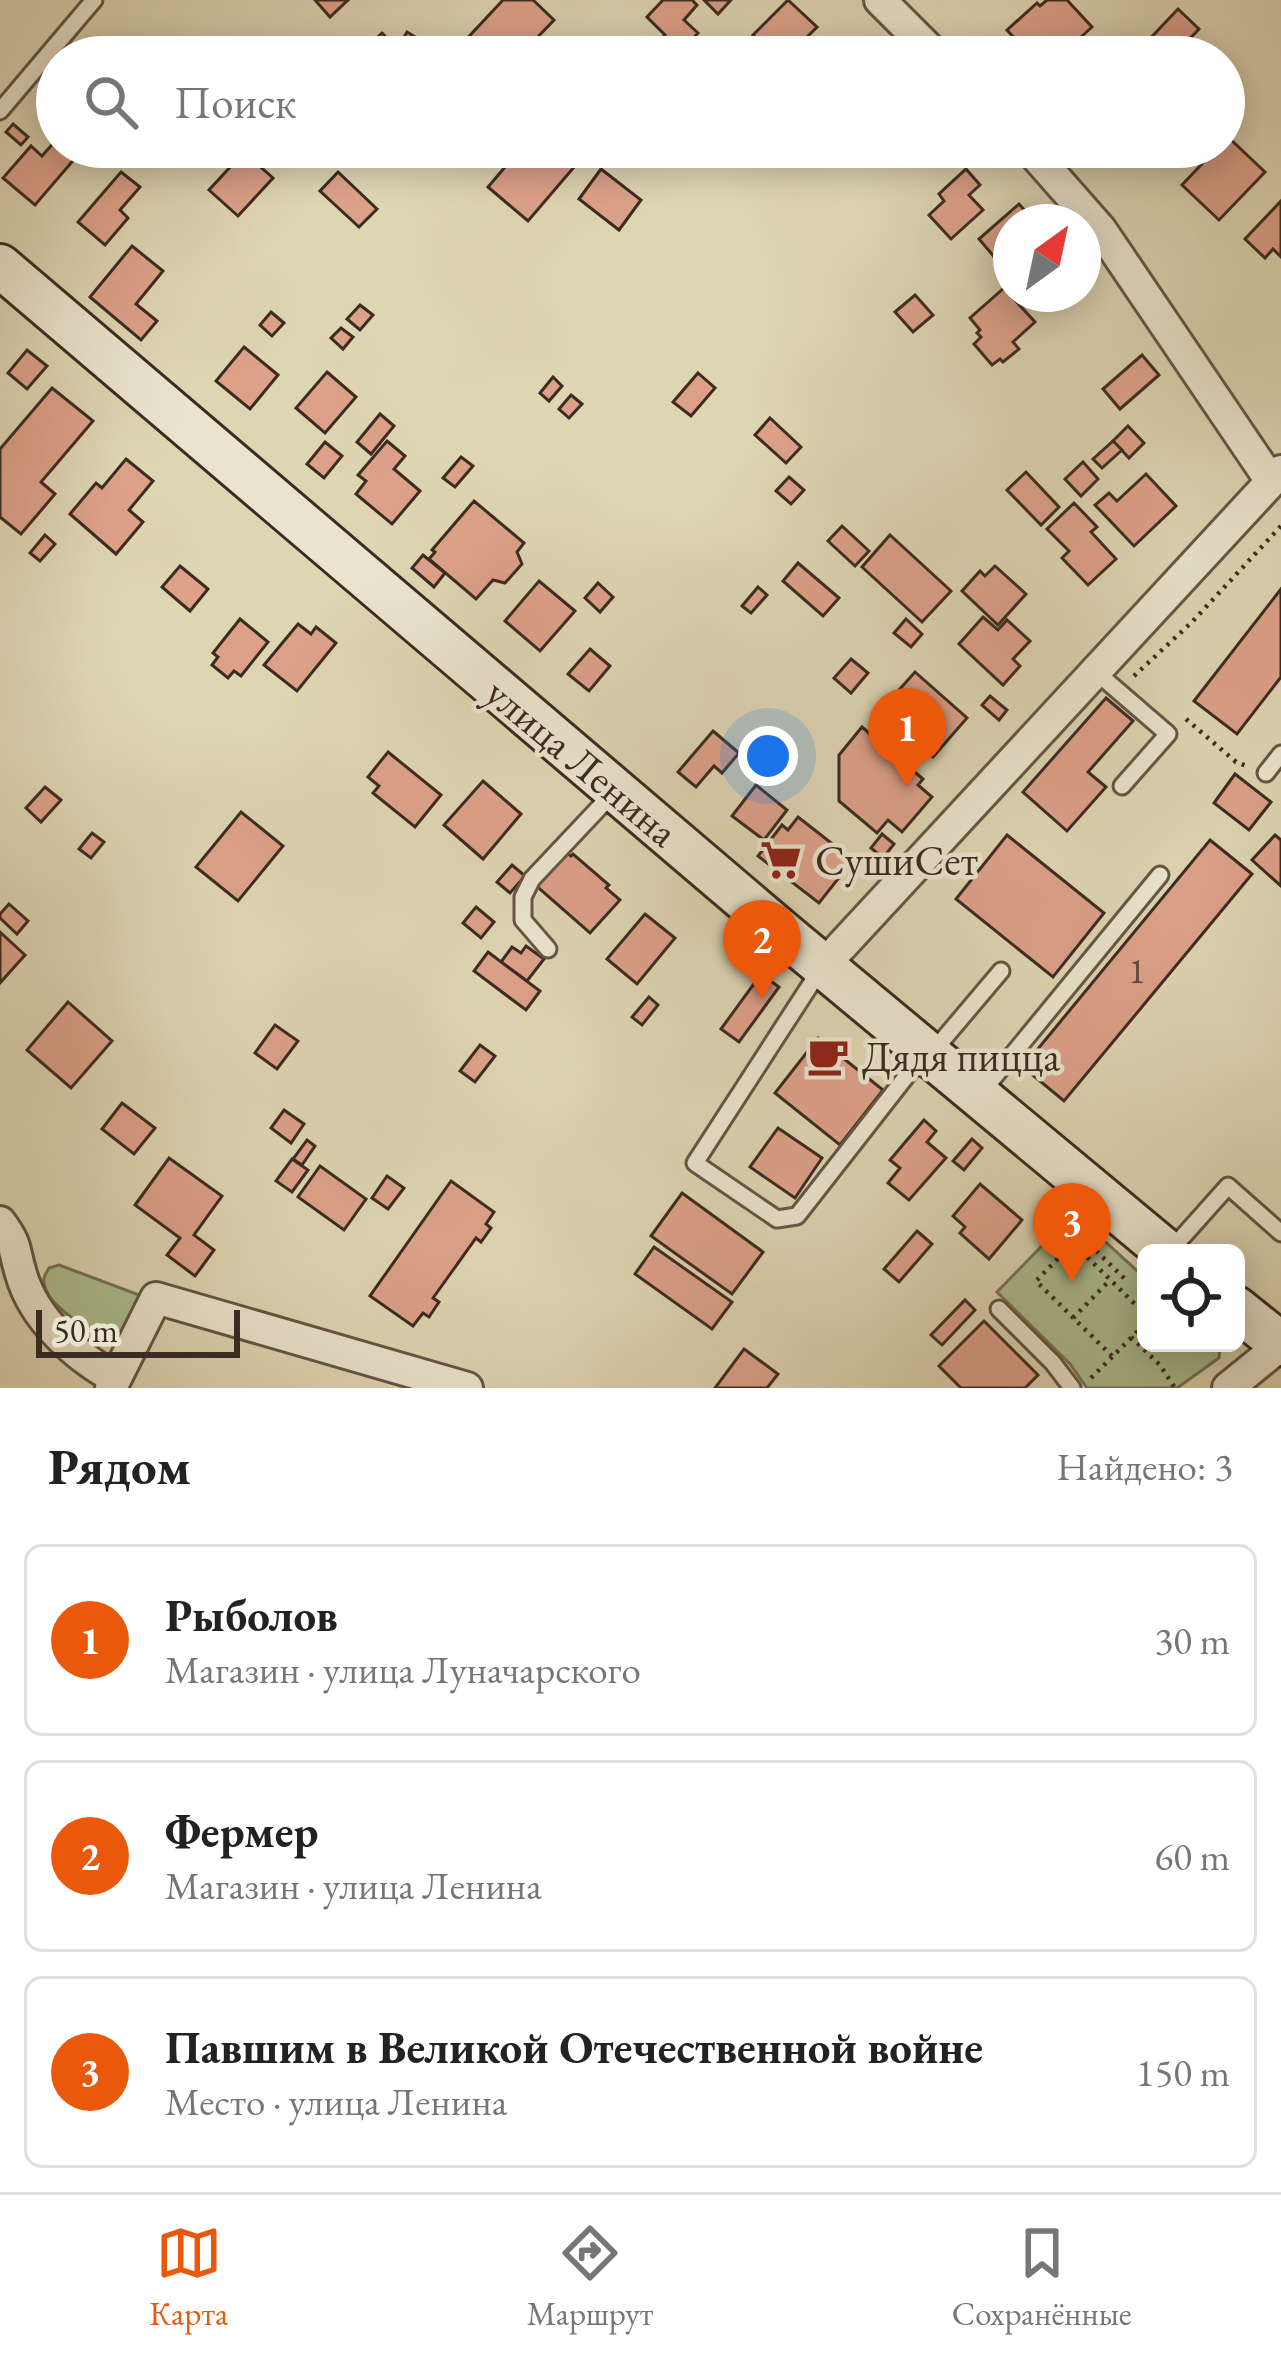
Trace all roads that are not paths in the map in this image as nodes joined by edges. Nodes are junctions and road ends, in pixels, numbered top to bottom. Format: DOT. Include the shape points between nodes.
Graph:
graph roads {
  1 [pos="94,0"];
  2 [pos="880,0"];
  3 [pos="64,36"];
  4 [pos="916,36"];
  5 [pos="36,69"];
  6 [pos="0,112"];
  7 [pos="1046,168"];
  8 [pos="0,266"];
  9 [pos="1276,476"];
  10 [pos="1103,678"];
  11 [pos="1281,754"];
  12 [pos="1266,773"];
  13 [pos="1123,786"];
  14 [pos="615,790"];
  15 [pos="1160,874"];
  16 [pos="548,949"];
  17 [pos="823,966"];
  18 [pos="1001,971"];
  19 [pos="930,1055"];
  20 [pos="979,1096"];
  21 [pos="1281,1233"];
  22 [pos="5,1238"];
  23 [pos="1157,1244"];
  24 [pos="1176,1244"];
  25 [pos="999,1310"];
  26 [pos="1245,1315"];
  27 [pos="1281,1344"];
  28 [pos="113,1383"];
  29 [pos="1078,1386"];
  30 [pos="467,1388"];
  31 [pos="1228,1388"];
  1 -- 3 [label="lane"];
  2 -- 4 [label="street"];
  5 -- 6 [label="lane"];
  7 -- 9 [label="street" via="1101,230"];
  8 -- 14 [label="main road, улица Ленина"];
  9 -- 10 [label="street"];
  10 -- 13 [label="lane" via="1168,734"];
  10 -- 17 [label="street"];
  11 -- 12 [label="lane"];
  14 -- 16 [label="lane" via="523,897 523,920"];
  14 -- 17 [label="main road, улица Ленина"];
  15 -- 20 [label="lane"];
  17 -- 19 [label="main road, улица Ленина"];
  17 -- 19 [label="lane" via="695,1163 777,1219 797,1216"];
  18 -- 19 [label="lane"];
  19 -- 20 [label="main road, улица Ленина"];
  20 -- 23 [label="main road, улица Ленина"];
  21 -- 24 [label="lane" via="1228,1186"];
  22 -- 28 [label="street" via="48,1325"];
  25 -- 29 [label="lane"];
  26 -- 27 [label="main road"];
  27 -- 31 [label="street"];
  28 -- 30 [label="street" via="156,1298"];
}
